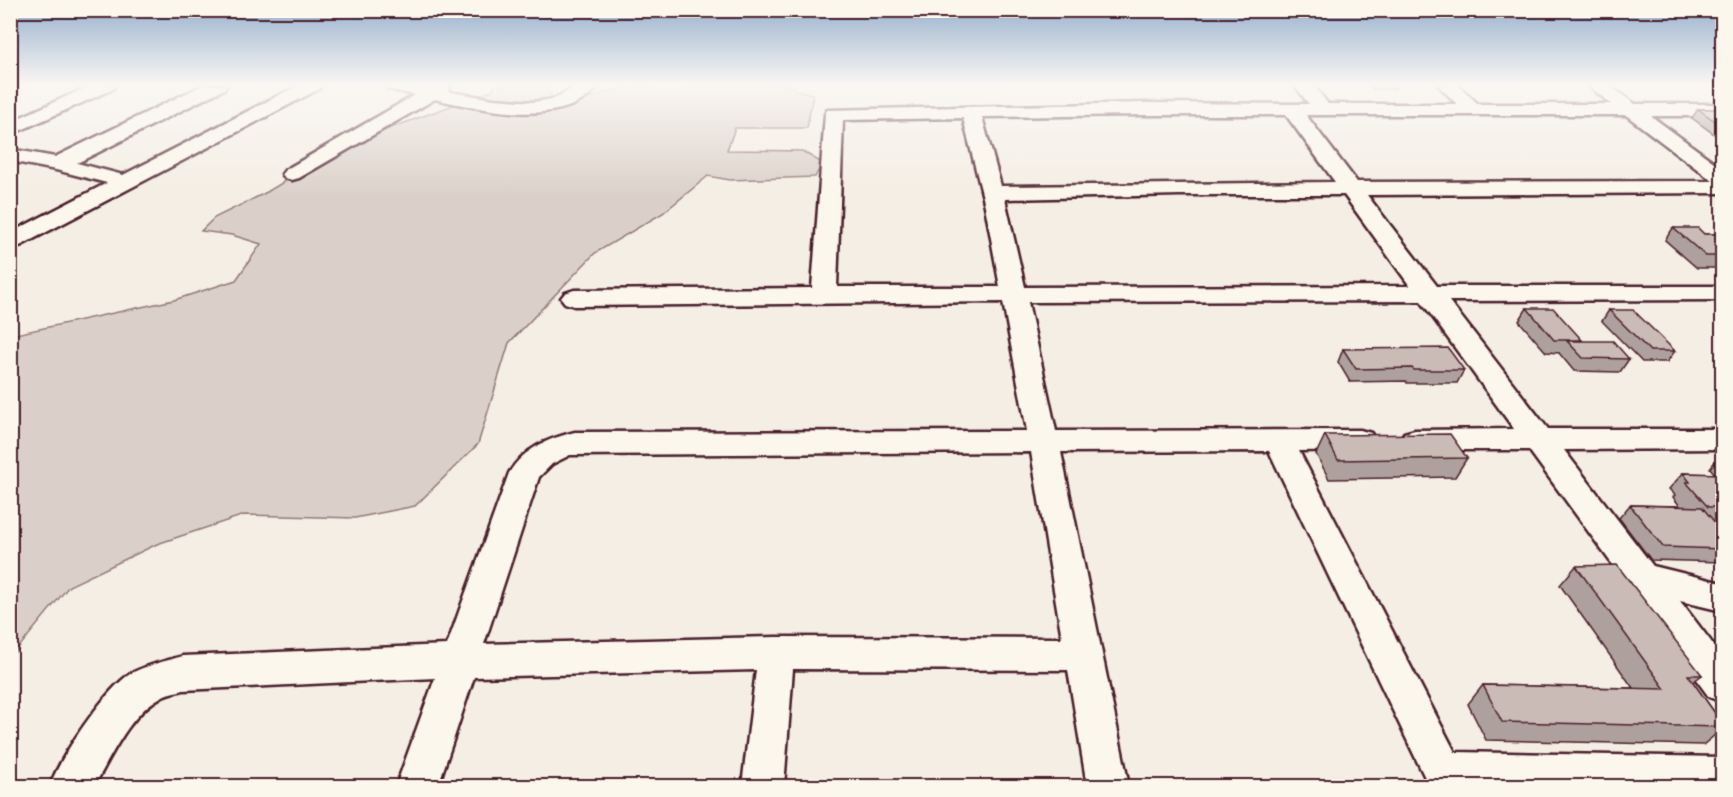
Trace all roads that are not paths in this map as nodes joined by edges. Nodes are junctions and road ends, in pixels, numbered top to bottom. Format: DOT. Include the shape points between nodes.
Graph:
graph roads {
  1 [pos="25,122"];
  2 [pos="143,122"];
  3 [pos="243,122"];
  4 [pos="382,122"];
  5 [pos="834,122"];
  6 [pos="974,122"];
  7 [pos="1312,122"];
  8 [pos="1648,122"];
  9 [pos="10,129"];
  10 [pos="10,156"];
  11 [pos="58,164"];
  12 [pos="292,174"];
  13 [pos="1722,177"];
  14 [pos="126,182"];
  15 [pos="1722,187"];
  16 [pos="1352,190"];
  17 [pos="993,193"];
  18 [pos="10,242"];
  19 [pos="1722,293"];
  20 [pos="824,295"];
  21 [pos="1014,296"];
  22 [pos="1430,296"];
  23 [pos="573,298"];
  24 [pos="1538,439"];
  25 [pos="1722,439"];
  26 [pos="1279,441"];
  27 [pos="1044,442"];
  28 [pos="1643,578"];
  29 [pos="1722,597"];
  30 [pos="776,653"];
  31 [pos="1084,654"];
  32 [pos="460,661"];
  33 [pos="1722,685"];
  34 [pos="1722,777"];
  35 [pos="1447,779"];
  36 [pos="71,786"];
  37 [pos="417,786"];
  38 [pos="763,786"];
  39 [pos="1108,786"];
  1 -- 9 [label="street"];
  2 -- 11 [label="street"];
  3 -- 14 [label="street"];
  4 -- 12 [label="street"];
  5 -- 20 [label="street"];
  6 -- 17 [label="street"];
  7 -- 16 [label="street"];
  8 -- 13 [label="street"];
  10 -- 11 [label="street"];
  11 -- 14 [label="street"];
  14 -- 18 [label="street"];
  15 -- 16 [label="street"];
  16 -- 17 [label="street"];
  16 -- 22 [label="street"];
  17 -- 21 [label="street"];
  19 -- 22 [label="street"];
  20 -- 21 [label="street"];
  20 -- 23 [label="street"];
  21 -- 22 [label="street"];
  21 -- 27 [label="street"];
  22 -- 24 [label="street"];
  24 -- 25 [label="street"];
  24 -- 26 [label="street"];
  24 -- 28 [label="street"];
  26 -- 27 [label="street"];
  26 -- 35 [label="street"];
  27 -- 31 [label="street"];
  27 -- 32 [label="street" via="587,443 556,448 538,457 525,473"];
  28 -- 29 [label="street"];
  28 -- 33 [label="street"];
  30 -- 31 [label="street"];
  30 -- 32 [label="street"];
  30 -- 38 [label="street"];
  31 -- 39 [label="street"];
  32 -- 36 [label="street" via="183,673 158,680 139,690 122,707"];
  32 -- 37 [label="street"];
  34 -- 35 [label="street"];
}
